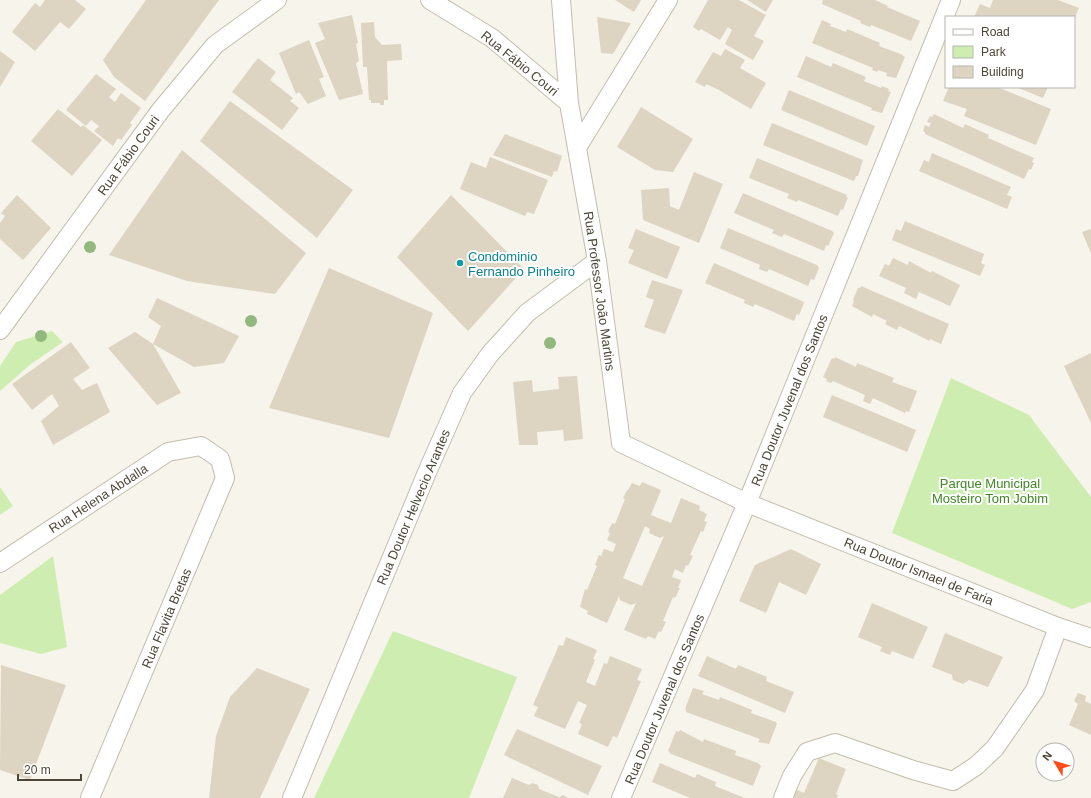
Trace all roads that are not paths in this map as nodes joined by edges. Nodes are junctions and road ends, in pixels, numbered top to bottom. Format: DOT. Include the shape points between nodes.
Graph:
graph roads {
  1 [pos="277,0"];
  2 [pos="430,0"];
  3 [pos="560,0"];
  4 [pos="668,0"];
  5 [pos="951,0"];
  6 [pos="569,103"];
  7 [pos="578,146"];
  8 [pos="597,261"];
  9 [pos="0,330"];
  10 [pos="201,446"];
  11 [pos="747,504"];
  12 [pos="0,563"];
  13 [pos="1058,626"];
  14 [pos="1091,638"];
  15 [pos="90,798"];
  16 [pos="292,798"];
  17 [pos="621,798"];
  18 [pos="783,798"];
  1 -- 9 [label="street, Rua Fábio Couri" via="215,45 160,111"];
  2 -- 6 [label="street, Rua Fábio Couri" via="492,38"];
  3 -- 6 [label="street, Rua Professor João Martins"];
  4 -- 7 [label="street"];
  5 -- 11 [label="street, Rua Doutor Juvenal dos Santos"];
  6 -- 7 [label="street, Rua Professor João Martins"];
  7 -- 8 [label="street, Rua Professor João Martins"];
  8 -- 11 [label="street, Rua Professor João Martins" via="621,443"];
  8 -- 16 [label="street, Rua Doutor Helvecio Arantes" via="527,313 490,354 462,393"];
  10 -- 12 [label="street, Rua Helena Abdalla" via="168,452"];
  10 -- 15 [label="street, Rua Flavita Bretas" via="220,459 225,478"];
  11 -- 13 [label="street, Rua Doutor Ismael de Faria"];
  11 -- 17 [label="street, Rua Doutor Juvenal dos Santos"];
  13 -- 14 [label="street, Rua Doutor Ismael de Faria"];
  13 -- 18 [label="street" via="1035,690 995,748 976,766 953,781 912,770 835,743 807,752 792,776"];
}
